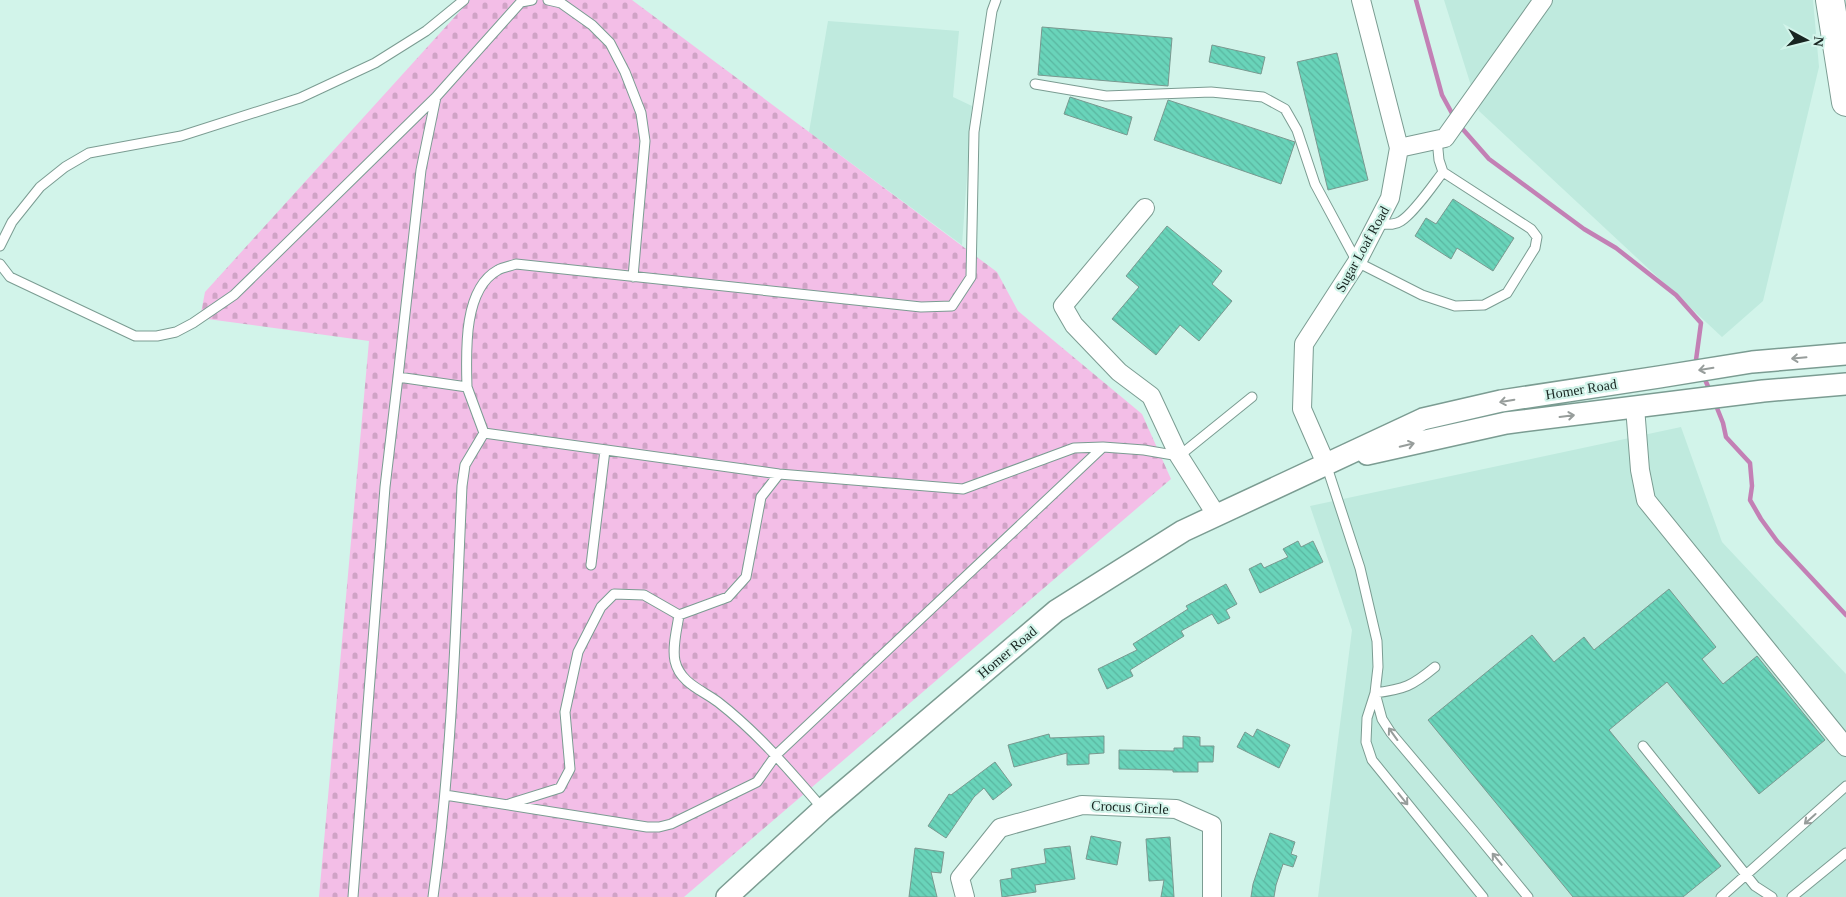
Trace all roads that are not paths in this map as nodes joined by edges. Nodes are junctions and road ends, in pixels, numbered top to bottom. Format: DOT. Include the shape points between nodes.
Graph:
graph roads {
  1 [pos="464,0"];
  2 [pos="532,0"];
  3 [pos="548,0"];
  4 [pos="996,0"];
  5 [pos="1361,0"];
  6 [pos="1543,0"];
  7 [pos="1830,0"];
  8 [pos="1840,0"];
  9 [pos="1846,17"];
  10 [pos="1035,84"];
  11 [pos="436,97"];
  12 [pos="1846,102"];
  13 [pos="1441,138"];
  14 [pos="1399,148"];
  15 [pos="1443,172"];
  16 [pos="1145,208"];
  17 [pos="1377,224"];
  18 [pos="0,246"];
  19 [pos="1357,262"];
  20 [pos="0,264"];
  21 [pos="633,277"];
  22 [pos="1846,354"];
  23 [pos="398,378"];
  24 [pos="1846,384"];
  25 [pos="467,387"];
  26 [pos="1252,397"];
  27 [pos="1635,407"];
  28 [pos="484,433"];
  29 [pos="1103,447"];
  30 [pos="604,450"];
  31 [pos="1179,456"];
  32 [pos="1326,464"];
  33 [pos="779,474"];
  34 [pos="1217,516"];
  35 [pos="591,565"];
  36 [pos="679,615"];
  37 [pos="1435,667"];
  38 [pos="1375,693"];
  39 [pos="1643,746"];
  40 [pos="1846,747"];
  41 [pos="776,754"];
  42 [pos="1846,786"];
  43 [pos="445,795"];
  44 [pos="507,805"];
  45 [pos="823,809"];
  46 [pos="1846,853"];
  47 [pos="1746,875"];
  48 [pos="353,897"];
  49 [pos="433,897"];
  50 [pos="727,897"];
  51 [pos="965,897"];
  52 [pos="1212,897"];
  53 [pos="1483,897"];
  54 [pos="1528,897"];
  55 [pos="1722,897"];
  56 [pos="1772,897"];
  57 [pos="1792,897"];
  1 -- 18 [label="lane" via="426,31 375,63 300,98 181,136 89,153 40,187 12,222"];
  2 -- 11 [label="lane" via="521,2"];
  3 -- 21 [label="lane" via="561,3 592,25 610,43 640,113 645,141"];
  4 -- 21 [label="lane" via="974,132 971,277 952,306 922,307"];
  5 -- 14 [label="street"];
  6 -- 13 [label="street"];
  7 -- 12 [label="main road"];
  8 -- 9 [label="main road"];
  10 -- 19 [label="lane" via="1106,96 1211,92 1263,97 1285,109 1297,130 1315,184"];
  11 -- 20 [label="lane" via="234,296 176,332 135,336 10,277"];
  11 -- 23 [label="lane" via="421,170"];
  13 -- 14 [label="street"];
  13 -- 15 [label="lane" via="1439,160"];
  14 -- 17 [label="street, Sugar Loaf Road" via="1390,198"];
  15 -- 17 [label="lane" via="1400,222"];
  15 -- 19 [label="lane" via="1531,229 1537,237 1535,248 1507,293 1484,305 1455,306 1422,295"];
  16 -- 31 [label="street" via="1063,306 1074,325 1119,372 1151,396"];
  17 -- 19 [label="street, Sugar Loaf Road"];
  19 -- 32 [label="street, Sugar Loaf Road" via="1304,344 1302,409"];
  21 -- 25 [label="lane" via="516,264 497,270 480,288 471,309"];
  22 -- 32 [label="street, Homer Road, one-way" via="1752,362 1501,402 1423,419"];
  23 -- 25 [label="lane"];
  23 -- 48 [label="lane" via="385,487"];
  24 -- 27 [label="street, Homer Road"];
  25 -- 28 [label="lane"];
  26 -- 31 [label="lane"];
  32 -- 27 [label="street, Homer Road, one-way" via="1506,423"];
  27 -- 40 [label="street" via="1641,504"];
  28 -- 30 [label="lane"];
  28 -- 43 [label="lane" via="465,465 462,486 456,646"];
  29 -- 31 [label="lane"];
  29 -- 33 [label="lane" via="1074,448 963,488"];
  29 -- 41 [label="lane"];
  30 -- 33 [label="lane"];
  30 -- 35 [label="lane"];
  31 -- 34 [label="street"];
  32 -- 34 [label="street, Homer Road"];
  32 -- 38 [label="lane" via="1360,568 1377,641"];
  33 -- 36 [label="lane" via="761,497 746,577 728,597"];
  34 -- 45 [label="street, Homer Road" via="1183,531 1056,611"];
  36 -- 41 [label="lane" via="675,662 684,680 717,701"];
  36 -- 44 [label="lane" via="644,595 614,594 601,607 578,652 565,712 570,769 560,788"];
  37 -- 38 [label="lane" via="1401,690"];
  38 -- 53 [label="lane, one-way" via="1367,718 1366,742 1372,760"];
  54 -- 38 [label="lane, one-way" via="1391,733 1382,719"];
  39 -- 47 [label="lane"];
  41 -- 44 [label="lane" via="757,782 659,827"];
  41 -- 45 [label="lane"];
  42 -- 47 [label="lane, one-way"];
  43 -- 44 [label="lane"];
  43 -- 49 [label="lane"];
  45 -- 50 [label="street, Homer Road"];
  46 -- 57 [label="lane"];
  47 -- 55 [label="lane"];
  47 -- 56 [label="lane" via="1755,886"];
  51 -- 52 [label="street, Crocus Circle" via="960,878 1000,828 1082,805 1176,809 1212,825"];
}
